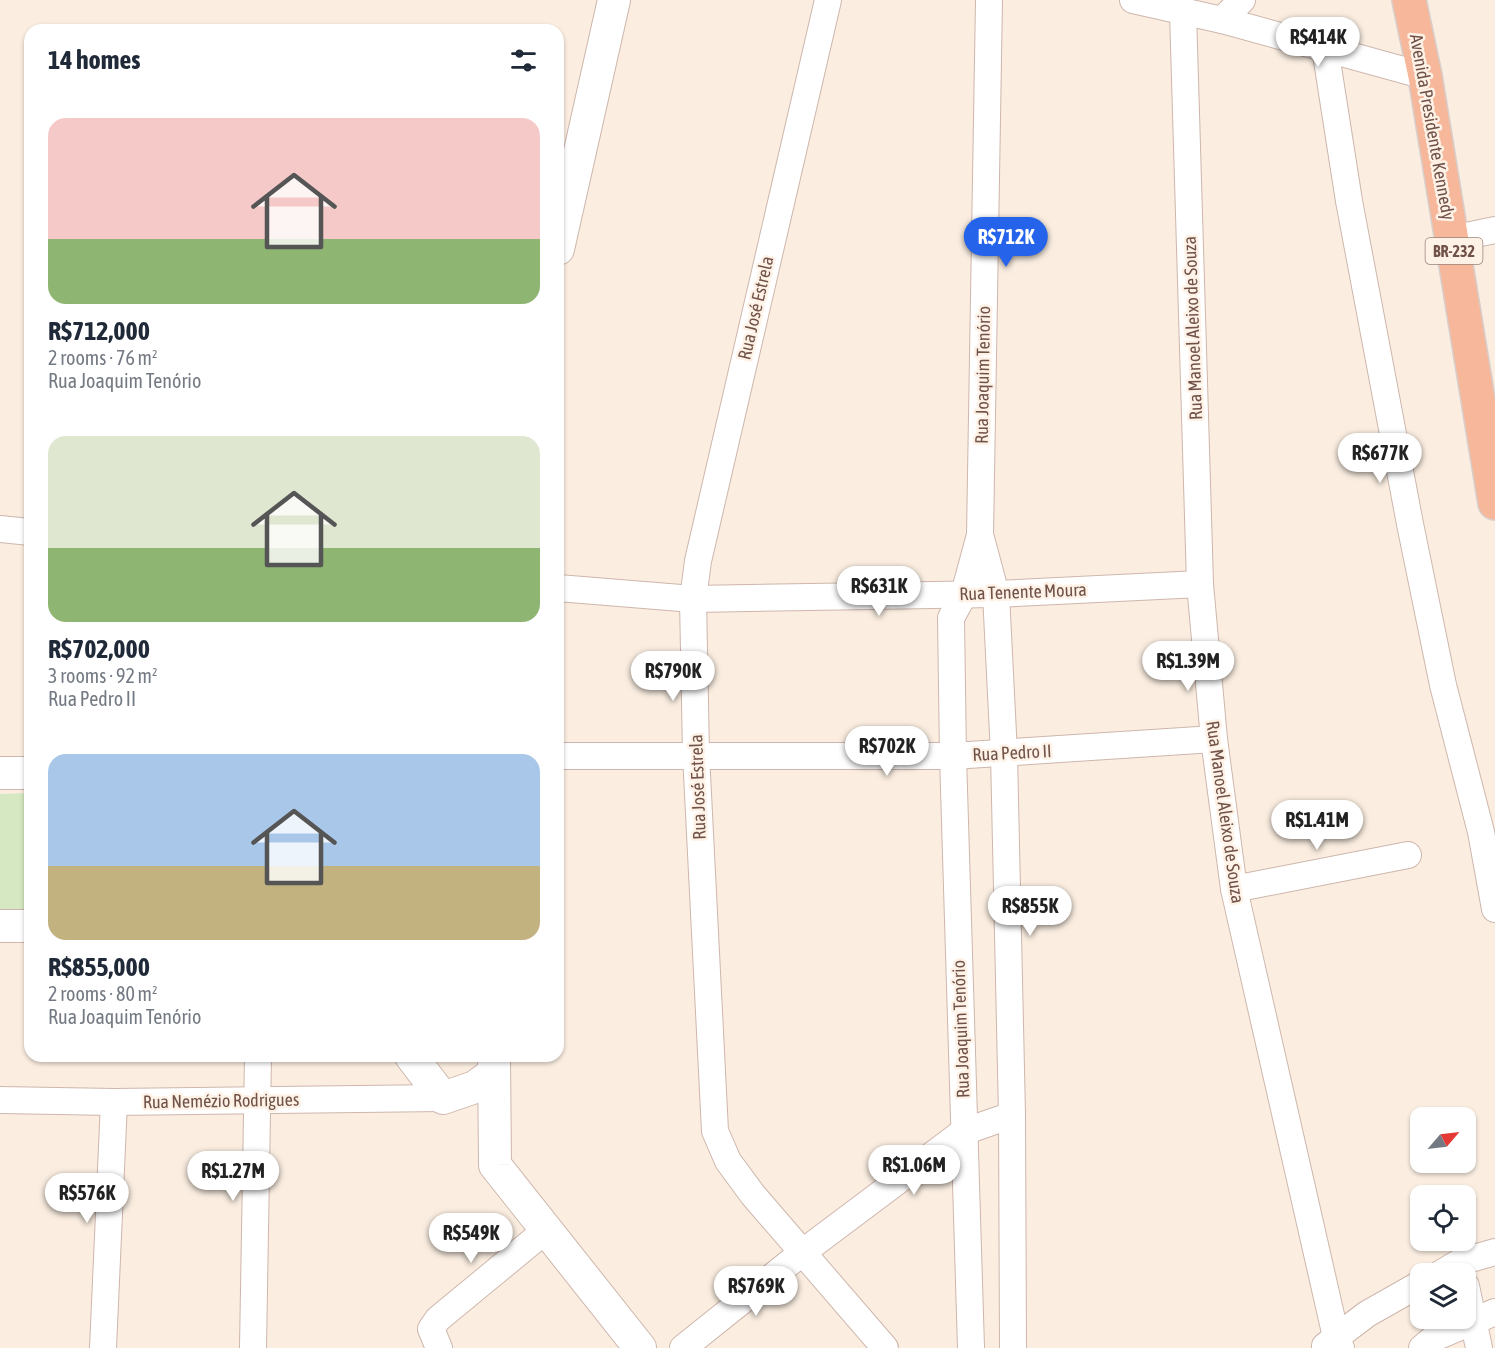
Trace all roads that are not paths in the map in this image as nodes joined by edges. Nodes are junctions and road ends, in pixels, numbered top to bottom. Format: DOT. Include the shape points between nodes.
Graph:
graph roads {
  1 [pos="614,0"];
  2 [pos="828,0"];
  3 [pos="989,0"];
  4 [pos="1133,0"];
  5 [pos="1242,0"];
  6 [pos="1408,0"];
  7 [pos="1183,12"];
  8 [pos="1222,20"];
  9 [pos="1325,48"];
  10 [pos="1425,76"];
  11 [pos="564,222"];
  12 [pos="1495,230"];
  13 [pos="1452,239"];
  14 [pos="1495,503"];
  15 [pos="0,529"];
  16 [pos="24,531"];
  17 [pos="980,535"];
  18 [pos="1200,584"];
  19 [pos="564,588"];
  20 [pos="964,594"];
  21 [pos="996,594"];
  22 [pos="693,599"];
  23 [pos="1214,739"];
  24 [pos="696,754"];
  25 [pos="1004,754"];
  26 [pos="564,756"];
  27 [pos="953,756"];
  28 [pos="0,773"];
  29 [pos="24,773"];
  30 [pos="1408,855"];
  31 [pos="1234,890"];
  32 [pos="1495,909"];
  33 [pos="0,926"];
  34 [pos="24,926"];
  35 [pos="258,1062"];
  36 [pos="416,1062"];
  37 [pos="494,1065"];
  38 [pos="443,1098"];
  39 [pos="0,1100"];
  40 [pos="256,1100"];
  41 [pos="114,1101"];
  42 [pos="1012,1115"];
  43 [pos="963,1132"];
  44 [pos="546,1230"];
  45 [pos="803,1252"];
  46 [pos="1495,1252"];
  47 [pos="1476,1263"];
  48 [pos="1410,1290"];
  49 [pos="1484,1316"];
  50 [pos="435,1339"];
  51 [pos="1333,1344"];
  52 [pos="103,1348"];
  53 [pos="253,1348"];
  54 [pos="639,1348"];
  55 [pos="683,1348"];
  56 [pos="885,1348"];
  57 [pos="971,1348"];
  58 [pos="1013,1348"];
  59 [pos="1422,1348"];
  60 [pos="1479,1348"];
  1 -- 11 [label="street"];
  2 -- 22 [label="street, Rua José Estrela" via="698,561"];
  3 -- 17 [label="street, Rua Joaquim Tenório"];
  4 -- 7 [label="street"];
  5 -- 8 [label="street"];
  6 -- 10 [label="highway, Avenida Presidente Kennedy / BR-232"];
  7 -- 8 [label="street"];
  7 -- 18 [label="street, Rua Manoel Aleixo de Souza"];
  8 -- 9 [label="street"];
  9 -- 10 [label="street"];
  9 -- 32 [label="street" via="1349,201 1410,524"];
  10 -- 13 [label="highway, Avenida Presidente Kennedy / BR-232"];
  12 -- 13 [label="street"];
  13 -- 14 [label="highway, Avenida Presidente Kennedy / BR-232"];
  15 -- 16 [label="street"];
  17 -- 20 [label="street, Rua Joaquim Tenório"];
  17 -- 21 [label="street, Rua Joaquim Tenório"];
  18 -- 21 [label="street, Rua Tenente Moura"];
  18 -- 23 [label="street, Rua Manoel Aleixo de Souza"];
  19 -- 22 [label="street, Rua Tenente Moura"];
  20 -- 21 [label="street, Rua Tenente Moura"];
  20 -- 22 [label="street, Rua Tenente Moura"];
  20 -- 27 [label="street, Rua Joaquim Tenório" via="951,618"];
  21 -- 25 [label="street, Rua Joaquim Tenório"];
  22 -- 24 [label="street, Rua José Estrela"];
  23 -- 25 [label="street, Rua Pedro II"];
  23 -- 31 [label="street, Rua Manoel Aleixo de Souza"];
  24 -- 26 [label="street, Rua Pedro II"];
  24 -- 27 [label="street, Rua Pedro II"];
  24 -- 45 [label="street, Rua José Estrela" via="715,1131 728,1161"];
  25 -- 27 [label="street, Rua Pedro II"];
  25 -- 42 [label="street, Rua Joaquim Tenório"];
  27 -- 43 [label="street, Rua Joaquim Tenório"];
  28 -- 29 [label="street"];
  30 -- 31 [label="street"];
  31 -- 51 [label="street, Rua Manoel Aleixo de Souza"];
  33 -- 34 [label="street"];
  35 -- 40 [label="street"];
  36 -- 38 [label="street"];
  37 -- 38 [label="street" via="475,1087"];
  37 -- 44 [label="street" via="495,1165"];
  38 -- 40 [label="street, Rua Nemézio Rodrigues"];
  39 -- 41 [label="street, Rua Nemézio Rodrigues"];
  40 -- 41 [label="street, Rua Nemézio Rodrigues"];
  40 -- 53 [label="street"];
  41 -- 52 [label="street"];
  42 -- 43 [label="street"];
  42 -- 58 [label="street, Rua Joaquim Tenório"];
  43 -- 45 [label="street"];
  43 -- 57 [label="street, Rua Joaquim Tenório"];
  44 -- 50 [label="street" via="438,1319"];
  44 -- 54 [label="street"];
  45 -- 55 [label="street"];
  45 -- 56 [label="street, Rua José Estrela"];
  46 -- 47 [label="street"];
  48 -- 51 [label="street" via="1366,1314"];
  49 -- 59 [label="street" via="1434,1338"];
  49 -- 60 [label="street"];
}
